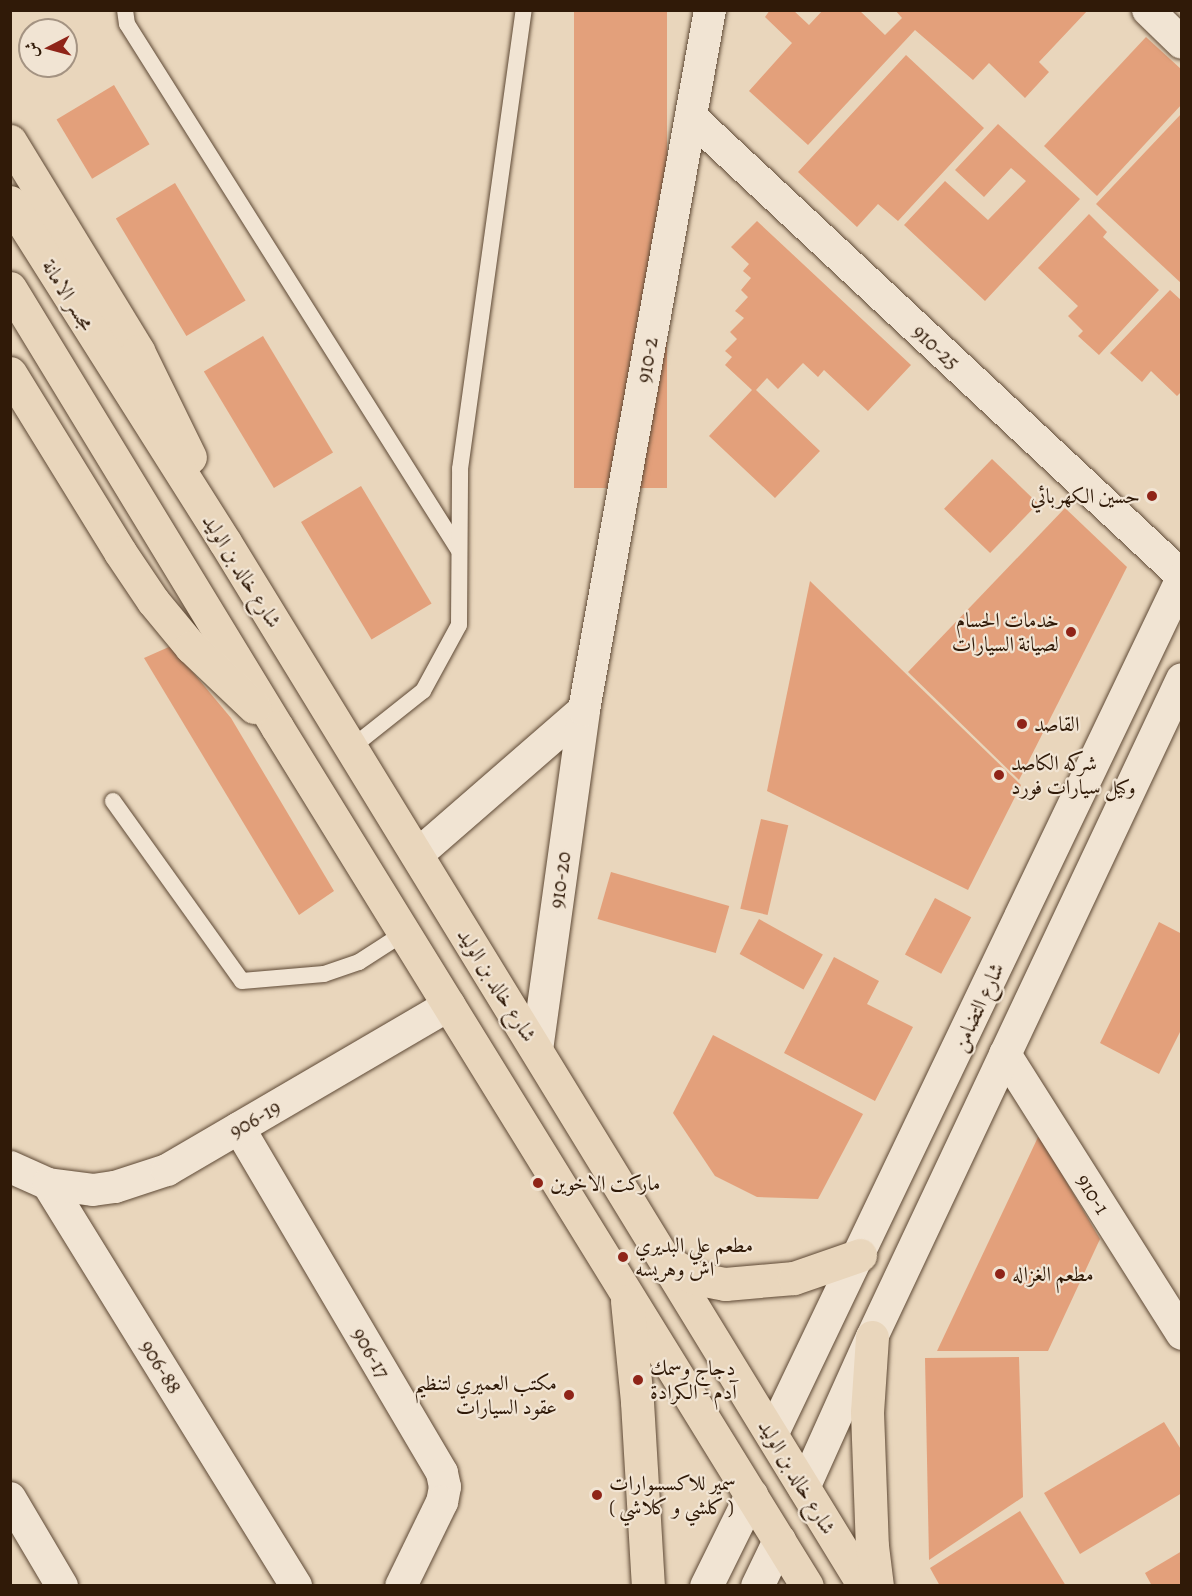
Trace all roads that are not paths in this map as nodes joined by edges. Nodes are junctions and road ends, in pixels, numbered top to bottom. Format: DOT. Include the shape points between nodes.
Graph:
graph roads {
  1 [pos="125,10"];
  2 [pos="525,10"];
  3 [pos="710,10"];
  4 [pos="1148,10"];
  5 [pos="1182,43"];
  6 [pos="692,117"];
  7 [pos="10,141"];
  8 [pos="10,202"];
  9 [pos="10,288"];
  10 [pos="10,373"];
  11 [pos="126,388"];
  12 [pos="225,542"];
  13 [pos="459,550"];
  14 [pos="1182,577"];
  15 [pos="1182,679"];
  16 [pos="584,710"];
  17 [pos="277,727"];
  18 [pos="351,748"];
  19 [pos="113,801"];
  20 [pos="417,855"];
  21 [pos="404,933"];
  22 [pos="449,1005"];
  23 [pos="537,1050"];
  24 [pos="1005,1054"];
  25 [pos="239,1128"];
  26 [pos="10,1167"];
  27 [pos="48,1184"];
  28 [pos="860,1255"];
  29 [pos="664,1259"];
  30 [pos="627,1293"];
  31 [pos="1182,1334"];
  32 [pos="872,1337"];
  33 [pos="772,1435"];
  34 [pos="804,1488"];
  35 [pos="751,1495"];
  36 [pos="10,1498"];
  37 [pos="779,1540"];
  38 [pos="62,1586"];
  39 [pos="296,1586"];
  40 [pos="401,1586"];
  41 [pos="648,1586"];
  42 [pos="706,1586"];
  43 [pos="757,1586"];
  44 [pos="807,1586"];
  45 [pos="864,1586"];
  46 [pos="877,1586"];
  1 -- 13 [label="lane" via="127,24"];
  2 -- 13 [label="lane" via="460,469"];
  3 -- 6 [label="street, 910-2"];
  4 -- 5 [label="street"];
  6 -- 14 [label="street, 910-25"];
  6 -- 16 [label="street, 910-2"];
  7 -- 12 [label="main road" via="158,388"];
  8 -- 11 [label="main road, مجسر الامانة"];
  9 -- 17 [label="main road"];
  10 -- 17 [label="main road" via="153,601 232,689"];
  11 -- 12 [label="main road, شارع خالد بن الوليد"];
  12 -- 18 [label="main road, شارع خالد بن الوليد"];
  13 -- 18 [label="lane" via="459,625 449,644 423,691"];
  14 -- 28 [label="street, شارع التضامن"];
  15 -- 24 [label="street, شارع التضامن"];
  16 -- 20 [label="street"];
  16 -- 23 [label="street, 910-20"];
  17 -- 21 [label="main road"];
  18 -- 20 [label="main road, شارع خالد بن الوليد"];
  19 -- 21 [label="lane" via="242,981 324,974 359,962"];
  20 -- 23 [label="main road, شارع خالد بن الوليد"];
  21 -- 22 [label="main road"];
  22 -- 25 [label="street, 906-19"];
  22 -- 30 [label="main road"];
  23 -- 29 [label="main road, شارع خالد بن الوليد"];
  24 -- 31 [label="street, 910-1"];
  24 -- 32 [label="street, شارع التضامن"];
  25 -- 27 [label="street, 906-19" via="167,1170 115,1187 93,1190"];
  25 -- 40 [label="street, 906-17" via="442,1473 442,1502"];
  26 -- 27 [label="street"];
  27 -- 39 [label="street, 906-88"];
  28 -- 29 [label="main road" via="794,1278 725,1284 694,1278"];
  28 -- 33 [label="street, شارع التضامن"];
  29 -- 33 [label="main road, شارع خالد بن الوليد"];
  30 -- 35 [label="main road"];
  30 -- 41 [label="main road"];
  32 -- 34 [label="street, شارع التضامن"];
  32 -- 46 [label="main road" via="867,1412"];
  33 -- 34 [label="main road, شارع خالد بن الوليد"];
  34 -- 45 [label="main road, شارع خالد بن الوليد"];
  35 -- 37 [label="main road"];
  35 -- 42 [label="street"];
  36 -- 38 [label="street"];
  37 -- 43 [label="street"];
  37 -- 44 [label="main road"];
}
